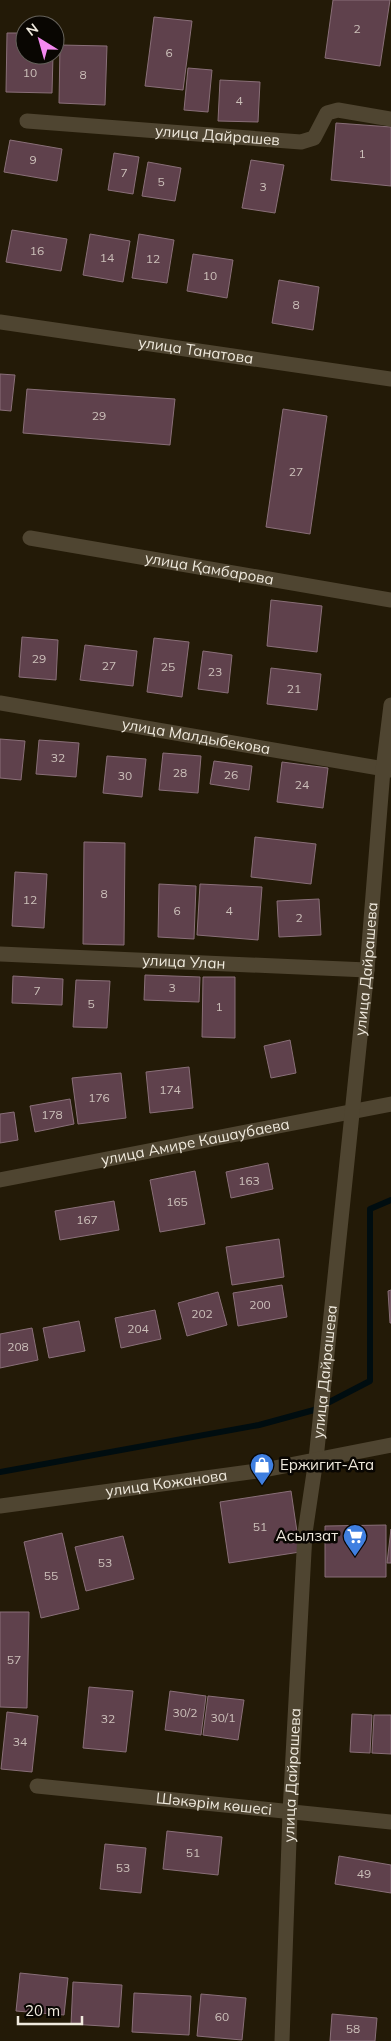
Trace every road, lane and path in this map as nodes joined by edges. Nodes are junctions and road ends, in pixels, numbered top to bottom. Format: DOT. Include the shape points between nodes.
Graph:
graph roads {
  1 [pos="391,118"];
  2 [pos="28,120"];
  3 [pos="0,322"];
  4 [pos="391,379"];
  5 [pos="30,538"];
  6 [pos="391,600"];
  7 [pos="0,703"];
  8 [pos="391,705"];
  9 [pos="387,770"];
  10 [pos="0,954"];
  11 [pos="366,970"];
  12 [pos="391,1104"];
  13 [pos="351,1111"];
  14 [pos="0,1180"];
  15 [pos="391,1445"];
  16 [pos="316,1459"];
  17 [pos="0,1506"];
  18 [pos="37,1786"];
  19 [pos="290,1812"];
  20 [pos="391,1822"];
  21 [pos="282,2041"];
  1 -- 2 [label="street, улица Дайрашев" via="338,110 327,113 314,138 301,142"];
  3 -- 4 [label="street, улица Танатова"];
  5 -- 6 [label="street, улица Қамбарова"];
  7 -- 9 [label="street, улица Малдыбекова"];
  8 -- 9 [label="street, улица Дайрашева"];
  9 -- 11 [label="street, улица Дайрашева"];
  10 -- 11 [label="street, улица Улан"];
  11 -- 13 [label="street, улица Дайрашева"];
  12 -- 13 [label="street, улица Амире Кашаубаева"];
  13 -- 14 [label="street, улица Амире Кашаубаева"];
  13 -- 16 [label="street, улица Дайрашева"];
  15 -- 16 [label="street, улица Кожанова"];
  16 -- 17 [label="street, улица Кожанова" via="264,1470"];
  16 -- 19 [label="street, улица Дайрашева" via="305,1533"];
  18 -- 19 [label="street, Шәкәрім көшесі"];
  19 -- 20 [label="street, Шәкәрім көшесі"];
  19 -- 21 [label="street, улица Дайрашева"];
}
